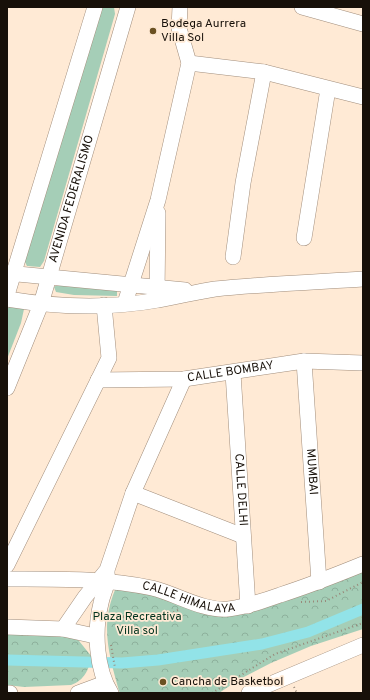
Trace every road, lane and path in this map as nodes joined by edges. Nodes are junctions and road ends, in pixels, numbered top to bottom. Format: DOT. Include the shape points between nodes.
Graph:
graph roads {
  1 [pos="95,7"];
  2 [pos="128,7"];
  3 [pos="180,7"];
  4 [pos="302,7"];
  5 [pos="363,24"];
  6 [pos="189,63"];
  7 [pos="264,72"];
  8 [pos="328,89"];
  9 [pos="363,97"];
  10 [pos="158,200"];
  11 [pos="304,238"];
  12 [pos="233,257"];
  13 [pos="10,273"];
  14 [pos="48,277"];
  15 [pos="363,279"];
  16 [pos="130,285"];
  17 [pos="158,293"];
  18 [pos="7,296"];
  19 [pos="7,299"];
  20 [pos="125,303"];
  21 [pos="41,304"];
  22 [pos="104,305"];
  23 [pos="304,361"];
  24 [pos="363,363"];
  25 [pos="233,373"];
  26 [pos="184,379"];
  27 [pos="98,380"];
  28 [pos="7,388"];
  29 [pos="133,493"];
  30 [pos="243,536"];
  31 [pos="363,564"];
  32 [pos="7,565"];
  33 [pos="104,577"];
  34 [pos="7,579"];
  35 [pos="320,582"];
  36 [pos="248,606"];
  37 [pos="182,608"];
  38 [pos="109,614"];
  39 [pos="363,623"];
  40 [pos="7,626"];
  41 [pos="63,629"];
  42 [pos="95,636"];
  43 [pos="363,645"];
  44 [pos="108,688"];
  45 [pos="78,693"];
  46 [pos="212,693"];
  47 [pos="249,693"];
  1 -- 13 [label="street"];
  2 -- 14 [label="street, AVENIDA FEDERALISMO"];
  3 -- 6 [label="street" via="179,28"];
  4 -- 5 [label="street"];
  6 -- 7 [label="street"];
  6 -- 10 [label="street"];
  7 -- 8 [label="street"];
  7 -- 12 [label="street" via="243,183"];
  8 -- 9 [label="street"];
  8 -- 11 [label="street"];
  10 -- 16 [label="street"];
  10 -- 17 [label="street"];
  13 -- 14 [label="street"];
  13 -- 18 [label="street"];
  14 -- 16 [label="street"];
  14 -- 21 [label="street, AVENIDA FEDERALISMO"];
  15 -- 17 [label="street"];
  16 -- 17 [label="street"];
  16 -- 20 [label="street"];
  17 -- 20 [label="street"];
  19 -- 21 [label="street"];
  20 -- 22 [label="street"];
  21 -- 22 [label="street"];
  21 -- 28 [label="street, AVENIDA FEDERALISMO"];
  22 -- 27 [label="street" via="109,358"];
  23 -- 24 [label="street, CALLE BOMBAY"];
  23 -- 25 [label="street, CALLE BOMBAY"];
  23 -- 35 [label="street, MUMBAI"];
  25 -- 26 [label="street, CALLE BOMBAY"];
  25 -- 30 [label="street, CALLE DELHI"];
  26 -- 27 [label="street, CALLE BOMBAY"];
  26 -- 29 [label="street"];
  27 -- 32 [label="street"];
  29 -- 30 [label="street"];
  29 -- 33 [label="street"];
  30 -- 36 [label="street, CALLE DELHI"];
  31 -- 35 [label="street, CALLE HIMALAYA"];
  33 -- 34 [label="street, CALLE HIMALAYA"];
  33 -- 36 [label="street, CALLE HIMALAYA" via="153,588 215,608"];
  33 -- 41 [label="street"];
  33 -- 42 [label="street"];
  35 -- 36 [label="street, CALLE HIMALAYA"];
  37 -- 38 [label="path" via="149,620 129,620"];
  39 -- 46 [label="path" via="275,654"];
  40 -- 41 [label="street"];
  41 -- 42 [label="street"];
  42 -- 44 [label="street"];
  43 -- 47 [label="street"];
  44 -- 45 [label="street"];
}
